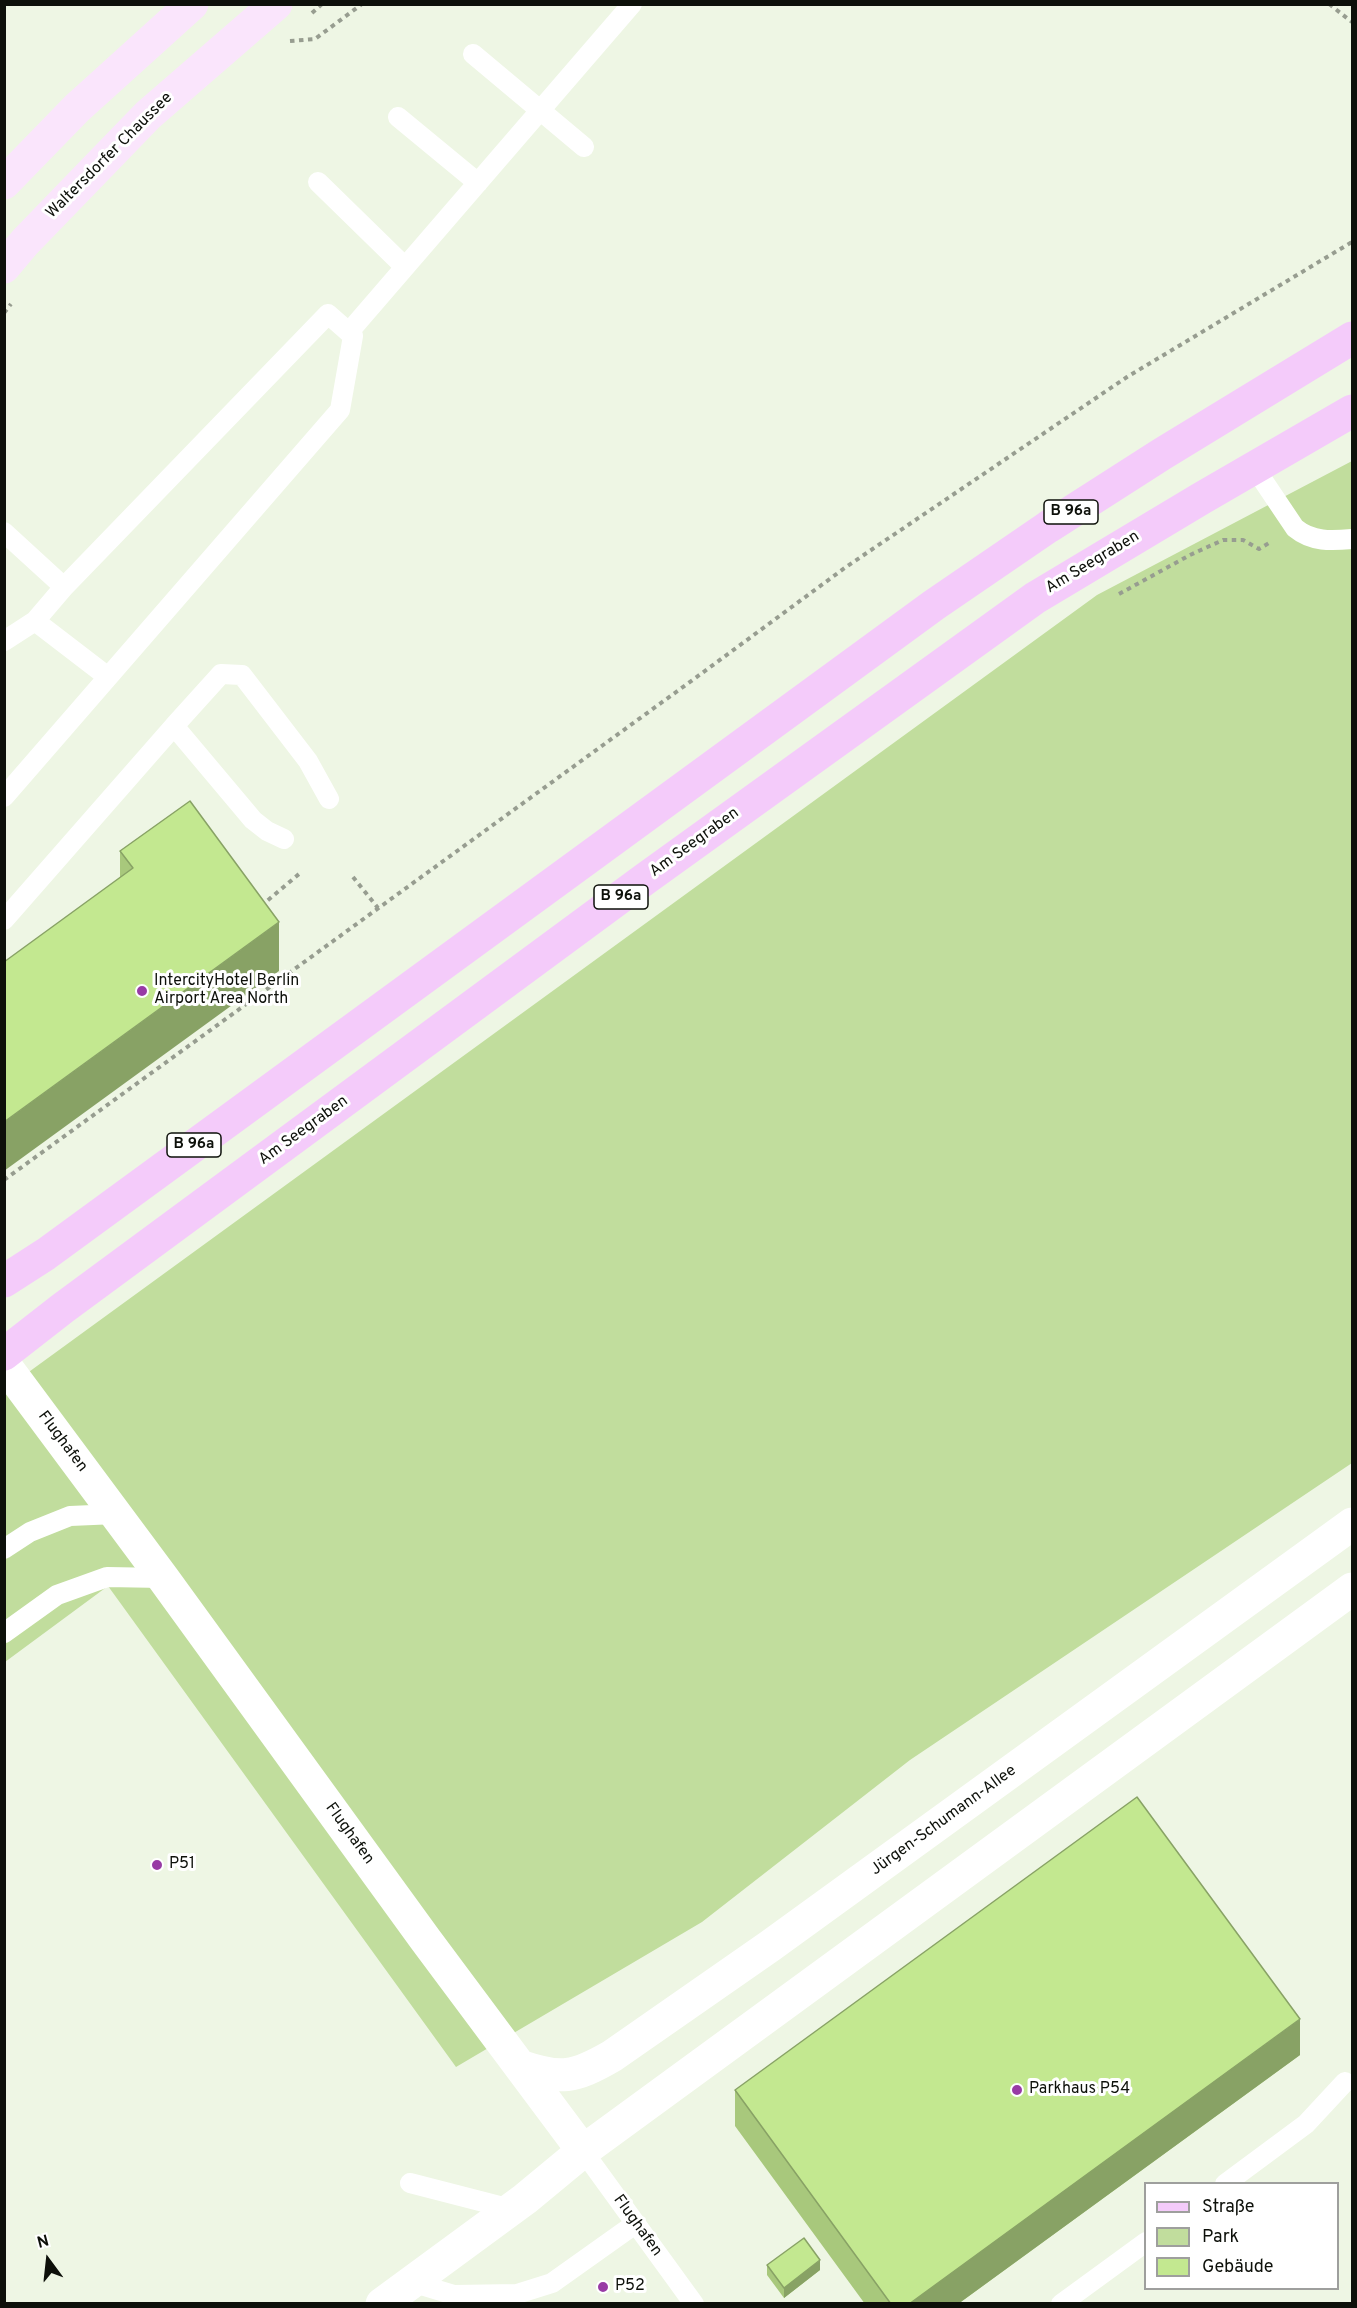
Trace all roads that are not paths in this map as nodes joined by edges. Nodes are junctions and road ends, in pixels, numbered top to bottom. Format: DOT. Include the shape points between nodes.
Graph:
graph roads {
  1 [pos="192,4"];
  2 [pos="276,4"];
  3 [pos="632,4"];
  4 [pos="473,54"];
  5 [pos="540,111"];
  6 [pos="398,117"];
  7 [pos="584,147"];
  8 [pos="318,182"];
  9 [pos="4,183"];
  10 [pos="478,183"];
  11 [pos="4,267"];
  12 [pos="405,267"];
  13 [pos="349,332"];
  14 [pos="1353,338"];
  15 [pos="1353,411"];
  16 [pos="1254,467"];
  17 [pos="4,532"];
  18 [pos="1353,539"];
  19 [pos="64,587"];
  20 [pos="35,621"];
  21 [pos="4,640"];
  22 [pos="108,677"];
  23 [pos="174,726"];
  24 [pos="4,797"];
  25 [pos="329,799"];
  26 [pos="285,840"];
  27 [pos="4,920"];
  28 [pos="4,1281"];
  29 [pos="4,1354"];
  30 [pos="4,1364"];
  31 [pos="116,1515"];
  32 [pos="1353,1524"];
  33 [pos="4,1549"];
  34 [pos="163,1578"];
  35 [pos="1353,1589"];
  36 [pos="4,1633"];
  37 [pos="520,2066"];
  38 [pos="1345,2082"];
  39 [pos="583,2151"];
  40 [pos="410,2182"];
  41 [pos="1228,2182"];
  42 [pos="511,2209"];
  43 [pos="635,2224"];
  44 [pos="1144,2243"];
  45 [pos="411,2282"];
  46 [pos="382,2304"];
  47 [pos="694,2304"];
  48 [pos="1061,2304"];
  1 -- 9 [label="main road" via="76,108"];
  2 -- 11 [label="main road, Waltersdorfer Chaussee" via="148,115"];
  3 -- 5 [label="lane"];
  4 -- 5 [label="lane"];
  5 -- 7 [label="lane"];
  5 -- 10 [label="lane"];
  6 -- 10 [label="lane"];
  8 -- 12 [label="lane"];
  10 -- 12 [label="lane"];
  12 -- 13 [label="lane"];
  13 -- 19 [label="lane" via="328,314"];
  13 -- 22 [label="lane" via="353,336 340,410"];
  14 -- 28 [label="main road, B 96a" via="1057,521 934,605"];
  15 -- 16 [label="main road, Am Seegraben / B 96a"];
  16 -- 18 [label="lane" via="1295,528 1304,535 1325,541"];
  16 -- 29 [label="main road, Am Seegraben / B 96a" via="1035,598 626,893"];
  17 -- 19 [label="lane"];
  19 -- 20 [label="lane"];
  20 -- 21 [label="lane"];
  20 -- 22 [label="lane"];
  22 -- 24 [label="lane"];
  23 -- 25 [label="lane" via="221,674 242,675 308,761"];
  23 -- 26 [label="lane" via="253,820"];
  23 -- 27 [label="lane"];
  30 -- 31 [label="street, Flughafen"];
  31 -- 33 [label="lane" via="70,1516 30,1532"];
  31 -- 34 [label="street, Flughafen"];
  32 -- 37 [label="street, Jürgen-Schumann-Allee" via="612,2056 565,2076"];
  34 -- 36 [label="lane" via="107,1577 57,1595"];
  34 -- 37 [label="street, Flughafen"];
  35 -- 39 [label="street"];
  37 -- 39 [label="street, Flughafen"];
  38 -- 41 [label="lane" via="1306,2124"];
  39 -- 42 [label="street"];
  39 -- 43 [label="lane, Flughafen"];
  40 -- 42 [label="lane"];
  42 -- 45 [label="street"];
  43 -- 45 [label="lane" via="552,2283 517,2294 454,2295"];
  43 -- 47 [label="lane, Flughafen"];
  44 -- 48 [label="lane"];
  45 -- 46 [label="street"];
}
